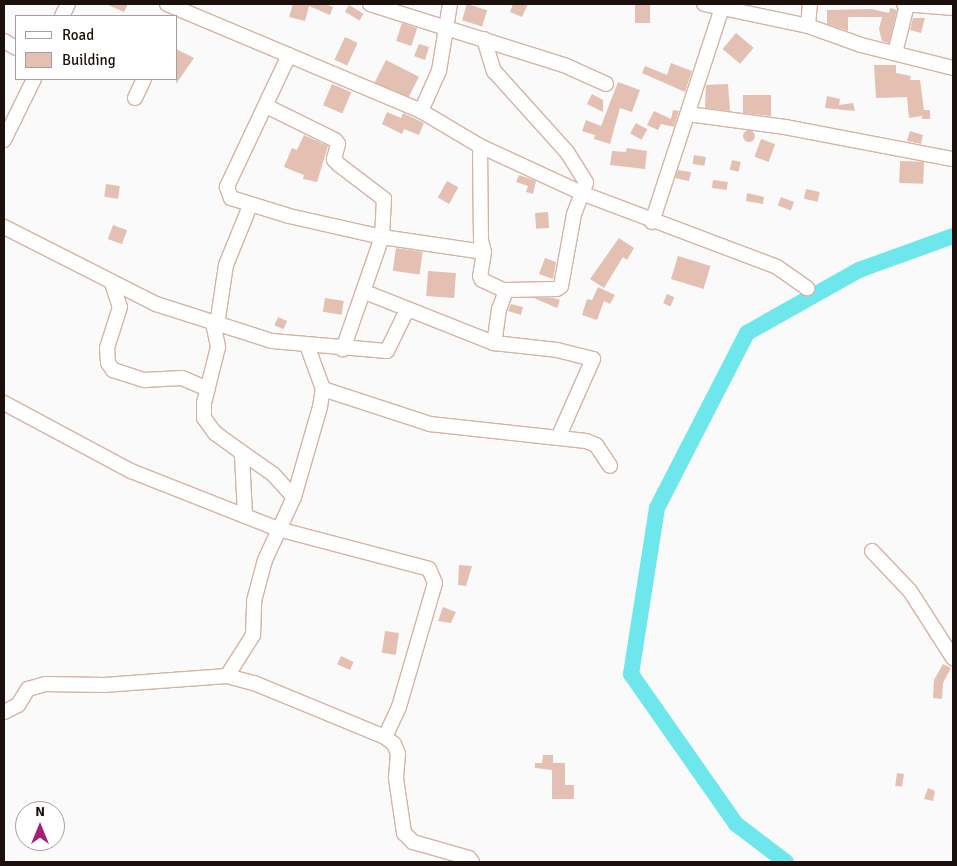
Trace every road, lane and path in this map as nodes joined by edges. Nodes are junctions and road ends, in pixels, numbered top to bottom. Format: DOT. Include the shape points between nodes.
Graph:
graph roads {
  1 [pos="370,4"];
  2 [pos="450,4"];
  3 [pos="704,4"];
  4 [pos="810,4"];
  5 [pos="906,4"];
  6 [pos="722,8"];
  7 [pos="953,8"];
  8 [pos="173,10"];
  9 [pos="445,26"];
  10 [pos="808,26"];
  11 [pos="484,39"];
  12 [pos="4,41"];
  13 [pos="15,47"];
  14 [pos="895,53"];
  15 [pos="289,55"];
  16 [pos="953,68"];
  17 [pos="34,80"];
  18 [pos="143,80"];
  19 [pos="606,84"];
  20 [pos="134,98"];
  21 [pos="266,106"];
  22 [pos="421,111"];
  23 [pos="688,114"];
  24 [pos="4,140"];
  25 [pos="480,146"];
  26 [pos="953,159"];
  27 [pos="584,194"];
  28 [pos="250,206"];
  29 [pos="652,222"];
  30 [pos="4,227"];
  31 [pos="382,237"];
  32 [pos="484,252"];
  33 [pos="112,283"];
  34 [pos="807,288"];
  35 [pos="506,290"];
  36 [pos="365,292"];
  37 [pos="407,310"];
  38 [pos="215,324"];
  39 [pos="494,343"];
  40 [pos="307,345"];
  41 [pos="343,349"];
  42 [pos="208,389"];
  43 [pos="323,389"];
  44 [pos="4,402"];
  45 [pos="558,438"];
  46 [pos="240,451"];
  47 [pos="610,466"];
  48 [pos="294,497"];
  49 [pos="245,516"];
  50 [pos="278,529"];
  51 [pos="872,551"];
  52 [pos="953,658"];
  53 [pos="227,676"];
  54 [pos="4,712"];
  55 [pos="385,737"];
  56 [pos="472,862"];
  1 -- 9 [label="street"];
  2 -- 9 [label="street"];
  3 -- 6 [label="street"];
  4 -- 10 [label="street"];
  5 -- 7 [label="street"];
  5 -- 14 [label="street"];
  6 -- 10 [label="street"];
  6 -- 23 [label="street"];
  8 -- 15 [label="street"];
  9 -- 11 [label="street"];
  9 -- 22 [label="street" via="439,71"];
  10 -- 14 [label="street"];
  11 -- 19 [label="street" via="564,65"];
  11 -- 27 [label="street" via="494,71 567,152 584,178"];
  12 -- 13 [label="street"];
  14 -- 16 [label="street"];
  15 -- 21 [label="street"];
  15 -- 22 [label="street"];
  17 -- 24 [label="street"];
  18 -- 20 [label="street"];
  21 -- 28 [label="street" via="227,187 232,198"];
  21 -- 31 [label="street" via="335,140 338,144 334,158 338,164 383,197"];
  22 -- 25 [label="street"];
  23 -- 26 [label="street" via="785,127"];
  23 -- 29 [label="street"];
  25 -- 27 [label="street"];
  25 -- 32 [label="street" via="481,240"];
  27 -- 29 [label="street"];
  27 -- 35 [label="street" via="574,214 568,262 560,287"];
  28 -- 31 [label="street"];
  28 -- 38 [label="street" via="226,265"];
  29 -- 34 [label="street" via="777,267"];
  30 -- 33 [label="street"];
  31 -- 32 [label="street"];
  31 -- 36 [label="street"];
  32 -- 35 [label="street" via="480,278"];
  33 -- 38 [label="street" via="156,304"];
  33 -- 42 [label="street" via="120,307 107,348 108,363 113,370 144,380 182,378"];
  35 -- 39 [label="street"];
  36 -- 37 [label="street"];
  36 -- 41 [label="street"];
  37 -- 39 [label="street"];
  37 -- 41 [label="street" via="387,351"];
  38 -- 40 [label="street" via="272,341"];
  38 -- 42 [label="street" via="218,347"];
  39 -- 45 [label="street" via="557,350 593,359"];
  40 -- 41 [label="street"];
  40 -- 43 [label="street"];
  42 -- 46 [label="street" via="204,418 215,433"];
  43 -- 45 [label="street" via="430,424 505,435"];
  43 -- 48 [label="street"];
  44 -- 49 [label="street" via="131,471"];
  45 -- 47 [label="street" via="596,445"];
  46 -- 48 [label="street" via="273,474"];
  46 -- 49 [label="street" via="244,463"];
  48 -- 50 [label="street"];
  49 -- 50 [label="street"];
  50 -- 53 [label="street" via="254,600 253,635"];
  50 -- 55 [label="street" via="426,566 433,575 435,583 402,696"];
  51 -- 52 [label="street" via="910,591"];
  53 -- 54 [label="street" via="104,685 45,684 28,689 18,705"];
  53 -- 55 [label="street" via="287,696 321,713"];
  55 -- 56 [label="street" via="394,744 398,754 396,778 404,833 413,842 469,858"];
}
